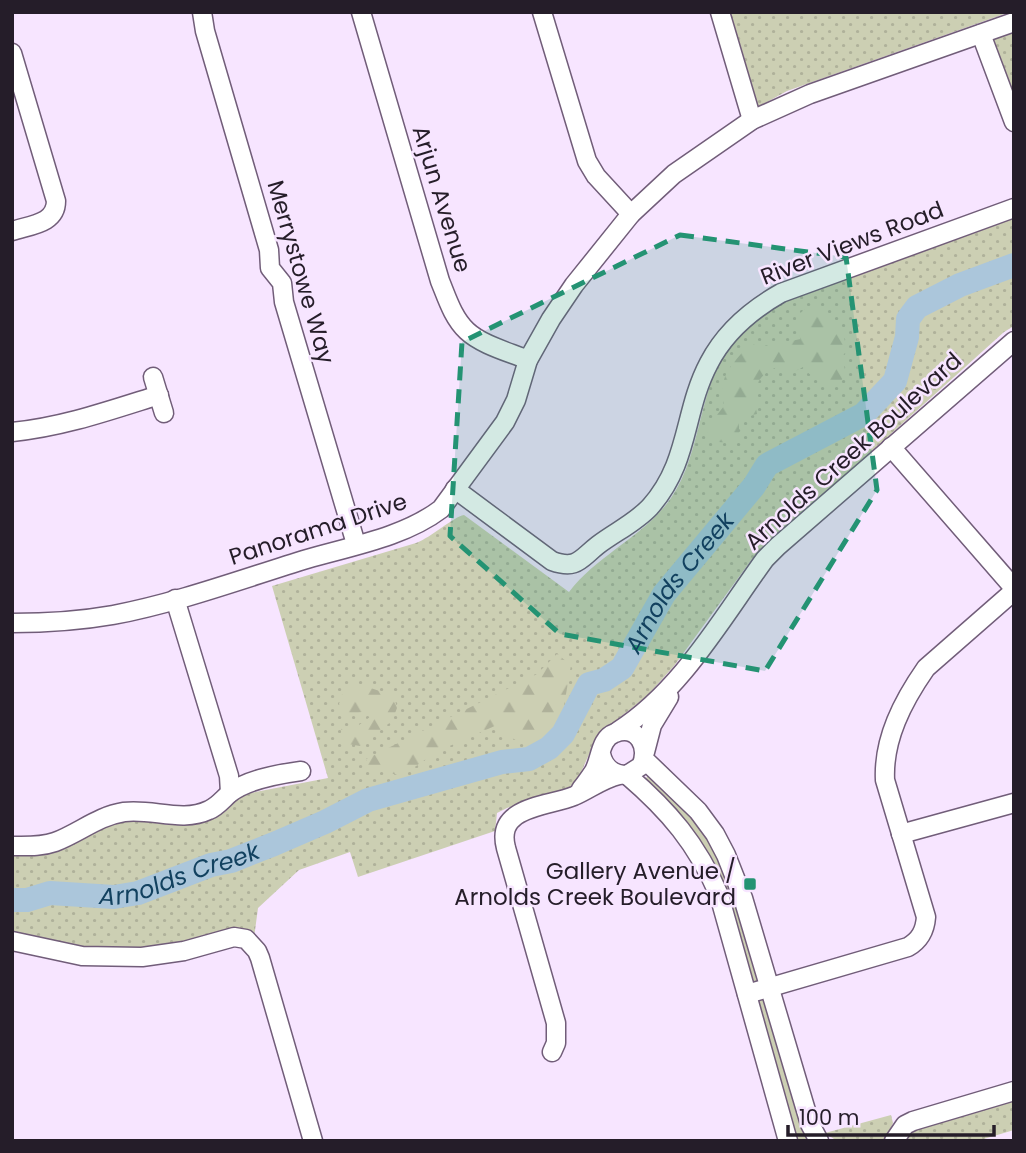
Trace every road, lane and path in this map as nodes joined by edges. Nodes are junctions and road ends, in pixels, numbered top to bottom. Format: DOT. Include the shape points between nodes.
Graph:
graph roads {
  1 [pos="202,12"];
  2 [pos="360,12"];
  3 [pos="542,12"];
  4 [pos="720,12"];
  5 [pos="1014,22"];
  6 [pos="981,34"];
  7 [pos="12,52"];
  8 [pos="752,120"];
  9 [pos="1014,122"];
  10 [pos="1014,208"];
  11 [pos="631,215"];
  12 [pos="12,231"];
  13 [pos="1014,341"];
  14 [pos="528,360"];
  15 [pos="153,377"];
  16 [pos="159,396"];
  17 [pos="164,413"];
  18 [pos="12,432"];
  19 [pos="891,447"];
  20 [pos="455,488"];
  21 [pos="356,544"];
  22 [pos="1014,589"];
  23 [pos="175,599"];
  24 [pos="12,622"];
  25 [pos="682,672"];
  26 [pos="618,731"];
  27 [pos="601,754"];
  28 [pos="645,755"];
  29 [pos="301,771"];
  30 [pos="623,775"];
  31 [pos="230,793"];
  32 [pos="577,795"];
  33 [pos="1014,803"];
  34 [pos="901,834"];
  35 [pos="12,846"];
  36 [pos="12,941"];
  37 [pos="770,988"];
  38 [pos="747,994"];
  39 [pos="552,1052"];
  40 [pos="1014,1091"];
  41 [pos="313,1141"];
  42 [pos="788,1141"];
  43 [pos="819,1141"];
  44 [pos="894,1141"];
  1 -- 21 [label="street, Merrystowe Way" via="269,250 270,268 282,283"];
  2 -- 14 [label="street, Arjun Avenue" via="450,308 467,331"];
  3 -- 11 [label="street" via="587,161"];
  4 -- 8 [label="street"];
  5 -- 6 [label="street, Panorama Drive"];
  6 -- 8 [label="street, Panorama Drive" via="810,94"];
  6 -- 9 [label="street"];
  7 -- 12 [label="street" via="56,209 44,221"];
  8 -- 11 [label="street, Panorama Drive" via="674,174"];
  10 -- 20 [label="street, River Views Road" via="781,293 758,306 724,339 708,365 680,457 662,492 641,515 574,565 552,561"];
  11 -- 14 [label="street, Panorama Drive" via="574,285"];
  13 -- 19 [label="street, Arnolds Creek Boulevard"];
  14 -- 20 [label="street, Panorama Drive" via="505,422"];
  15 -- 16 [label="street"];
  16 -- 17 [label="street"];
  16 -- 18 [label="street" via="75,421"];
  19 -- 22 [label="street"];
  19 -- 25 [label="street, Arnolds Creek Boulevard" via="765,559"];
  20 -- 21 [label="street, Panorama Drive" via="441,509 427,519"];
  21 -- 23 [label="street, Panorama Drive"];
  22 -- 34 [label="street" via="926,668 888,737 885,780"];
  23 -- 24 [label="street, Panorama Drive" via="85,620"];
  23 -- 31 [label="street" via="229,776"];
  25 -- 26 [label="street, Arnolds Creek Boulevard" via="643,715"];
  25 -- 28 [label="street, Arnolds Creek Boulevard" via="652,725"];
  26 -- 27 [label="street" via="606,740"];
  26 -- 28 [label="street" via="635,734"];
  27 -- 30 [label="street" via="606,767"];
  27 -- 32 [label="street"];
  28 -- 30 [label="street" via="635,771"];
  28 -- 37 [label="street" via="715,835 734,874"];
  29 -- 31 [label="street"];
  30 -- 32 [label="street"];
  30 -- 38 [label="street" via="665,810 695,846 719,895"];
  31 -- 35 [label="street" via="209,811 186,816 124,812 55,842"];
  32 -- 39 [label="street" via="514,816 503,838 556,1023"];
  33 -- 34 [label="street"];
  34 -- 37 [label="street" via="926,917 921,937 908,947"];
  36 -- 41 [label="street" via="102,958 162,955 234,937 246,939 260,958"];
  37 -- 38 [label="street"];
  37 -- 43 [label="street"];
  38 -- 42 [label="street"];
  40 -- 44 [label="street" via="913,1121"];
}
